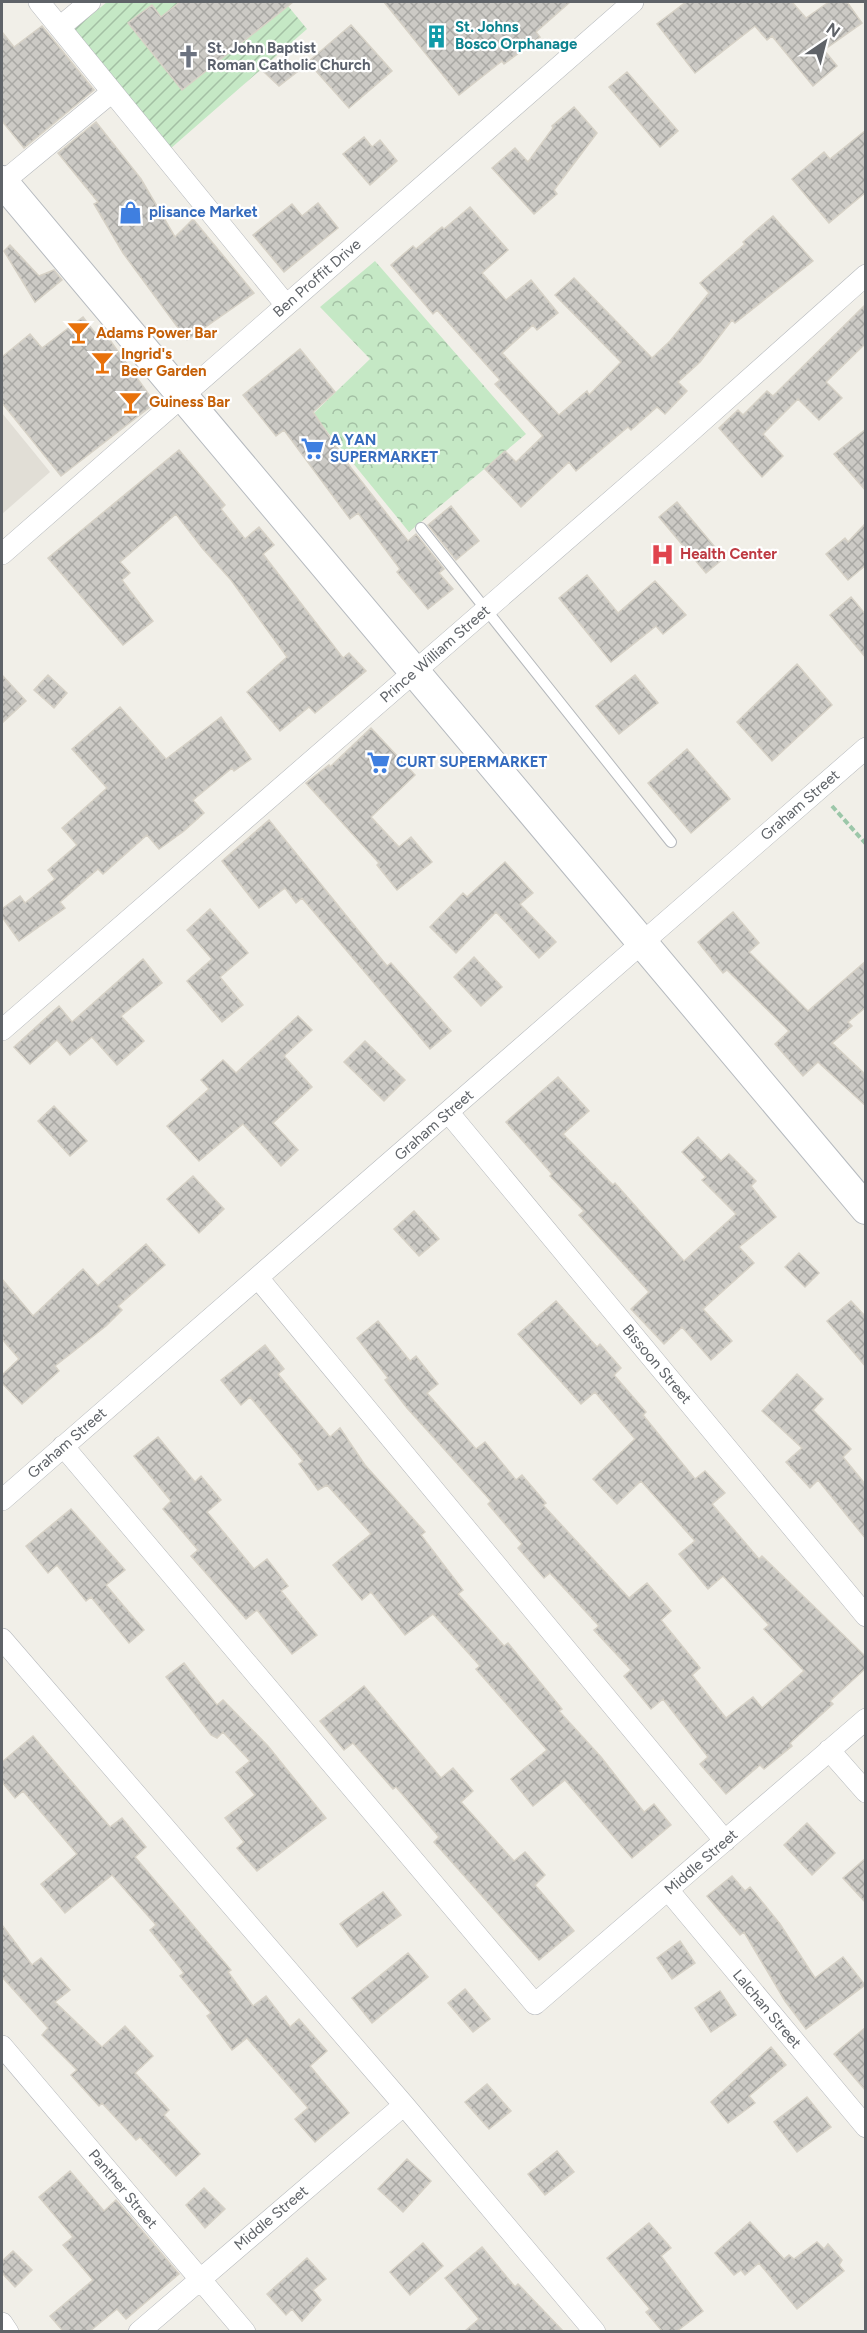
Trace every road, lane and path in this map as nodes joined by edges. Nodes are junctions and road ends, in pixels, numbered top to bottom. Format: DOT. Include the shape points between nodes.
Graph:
graph roads {
  1 [pos="39,2"];
  2 [pos="90,2"];
  3 [pos="633,2"];
  4 [pos="60,27"];
  5 [pos="112,92"];
  6 [pos="2,182"];
  7 [pos="866,275"];
  8 [pos="286,305"];
  9 [pos="183,394"];
  10 [pos="421,528"];
  11 [pos="2,554"];
  12 [pos="486,610"];
  13 [pos="414,672"];
  14 [pos="866,748"];
  15 [pos="818,790"];
  16 [pos="671,842"];
  17 [pos="866,844"];
  18 [pos="642,944"];
  19 [pos="2,1030"];
  20 [pos="448,1113"];
  21 [pos="866,1209"];
  22 [pos="258,1278"];
  23 [pos="63,1446"];
  24 [pos="2,1500"];
  25 [pos="866,1616"];
  26 [pos="2,1639"];
  27 [pos="866,1719"];
  28 [pos="829,1750"];
  29 [pos="866,1792"];
  30 [pos="724,1841"];
  31 [pos="668,1890"];
  32 [pos="2,2046"];
  33 [pos="404,2105"];
  34 [pos="866,2127"];
  35 [pos="200,2278"];
  36 [pos="2,2323"];
  37 [pos="8,2331"];
  38 [pos="139,2331"];
  39 [pos="245,2331"];
  40 [pos="595,2331"];
  1 -- 4 [label="street"];
  2 -- 4 [label="street"];
  3 -- 8 [label="street, Ben Proffit Drive"];
  4 -- 5 [label="street"];
  5 -- 6 [label="street"];
  5 -- 8 [label="street"];
  6 -- 9 [label="main road"];
  7 -- 12 [label="street, Prince William Street"];
  8 -- 9 [label="street, Ben Proffit Drive"];
  9 -- 11 [label="street, Ben Proffit Drive"];
  9 -- 13 [label="main road"];
  10 -- 12 [label="lane"];
  12 -- 13 [label="street, Prince William Street"];
  12 -- 16 [label="lane"];
  13 -- 18 [label="main road"];
  13 -- 19 [label="street, Prince William Street"];
  14 -- 15 [label="street, Graham Street"];
  15 -- 17 [label="path"];
  15 -- 18 [label="street, Graham Street"];
  18 -- 20 [label="street, Graham Street"];
  18 -- 21 [label="main road"];
  20 -- 22 [label="street, Graham Street"];
  20 -- 25 [label="street, Bissoon Street"];
  22 -- 23 [label="street, Graham Street"];
  22 -- 30 [label="street"];
  23 -- 24 [label="street, Graham Street"];
  23 -- 31 [label="street, Middle Street" via="536,2004"];
  26 -- 33 [label="street"];
  27 -- 28 [label="street, Middle Street"];
  28 -- 29 [label="street"];
  28 -- 30 [label="street, Middle Street"];
  30 -- 31 [label="street, Middle Street"];
  31 -- 34 [label="street, Lalchan Street"];
  32 -- 35 [label="street, Panther Street"];
  33 -- 35 [label="street, Middle Street"];
  33 -- 40 [label="street"];
  35 -- 38 [label="street, Middle Street"];
  35 -- 39 [label="street, Panther Street"];
  36 -- 37 [label="street"];
}
